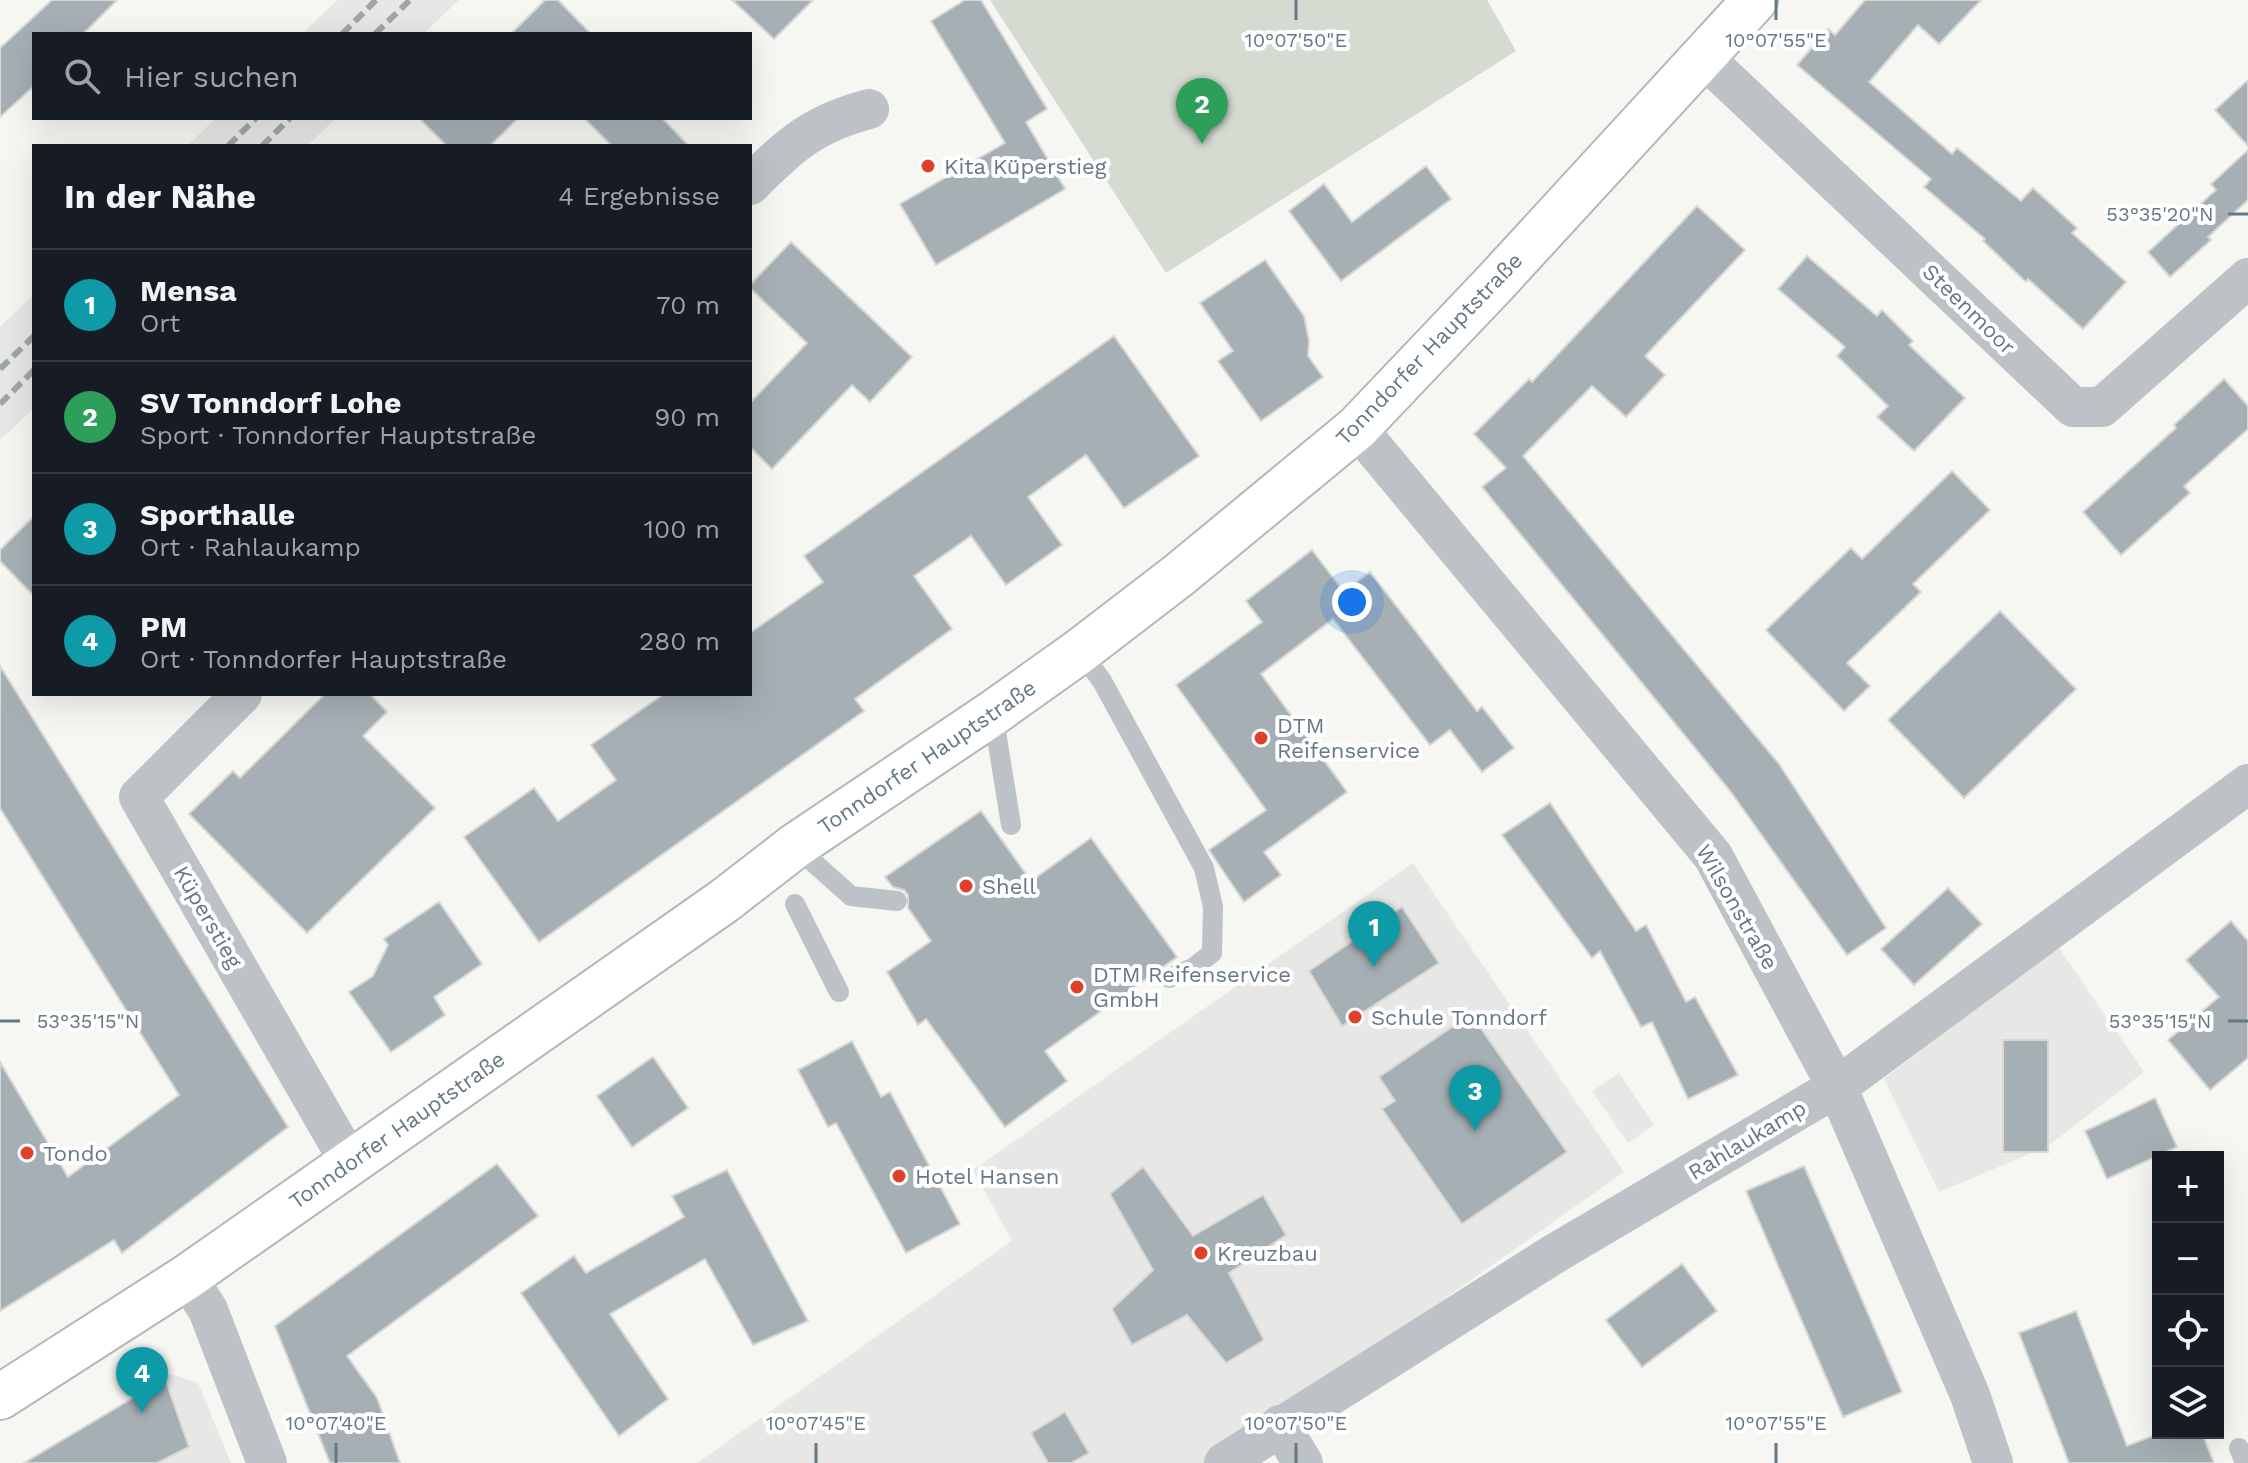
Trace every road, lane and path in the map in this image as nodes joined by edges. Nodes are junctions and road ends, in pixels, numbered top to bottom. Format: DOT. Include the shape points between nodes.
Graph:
graph roads {
  1 [pos="1755,0"];
  2 [pos="1703,57"];
  3 [pos="869,109"];
  4 [pos="752,183"];
  5 [pos="2248,278"];
  6 [pos="1357,428"];
  7 [pos="1080,651"];
  8 [pos="240,696"];
  9 [pos="993,713"];
  10 [pos="2248,784"];
  11 [pos="1011,825"];
  12 [pos="795,846"];
  13 [pos="897,901"];
  14 [pos="795,904"];
  15 [pos="1169,978"];
  16 [pos="839,992"];
  17 [pos="1837,1087"];
  18 [pos="350,1163"];
  19 [pos="187,1277"];
  20 [pos="0,1397"];
  21 [pos="1280,1425"];
  22 [pos="267,1463"];
  23 [pos="1224,1463"];
  24 [pos="1303,1463"];
  25 [pos="1993,1463"];
  1 -- 2 [label="main road, Tonndorfer Hauptstraße"];
  2 -- 5 [label="street, Steenmoor" via="2073,407 2102,407"];
  2 -- 6 [label="main road, Tonndorfer Hauptstraße"];
  3 -- 4 [label="street" via="836,118 790,145"];
  6 -- 7 [label="main road, Tonndorfer Hauptstraße"];
  6 -- 17 [label="street, Wilsonstraße" via="1713,856"];
  7 -- 9 [label="main road, Tonndorfer Hauptstraße"];
  7 -- 15 [label="lane" via="1102,681 1204,868 1213,907 1212,953"];
  8 -- 18 [label="street, Küperstieg" via="139,797"];
  9 -- 11 [label="lane"];
  9 -- 12 [label="main road, Tonndorfer Hauptstraße"];
  10 -- 17 [label="street, Rahlaukamp"];
  12 -- 13 [label="lane" via="851,896"];
  12 -- 18 [label="main road, Tonndorfer Hauptstraße"];
  14 -- 16 [label="lane"];
  17 -- 21 [label="street, Rahlaukamp" via="1554,1254"];
  17 -- 25 [label="street, Wilsonstraße" via="1970,1395"];
  18 -- 19 [label="main road, Tonndorfer Hauptstraße"];
  19 -- 20 [label="main road, Tonndorfer Hauptstraße"];
  19 -- 22 [label="street" via="208,1310"];
  21 -- 23 [label="street, Rahlaukamp"];
  21 -- 24 [label="street"];
}
